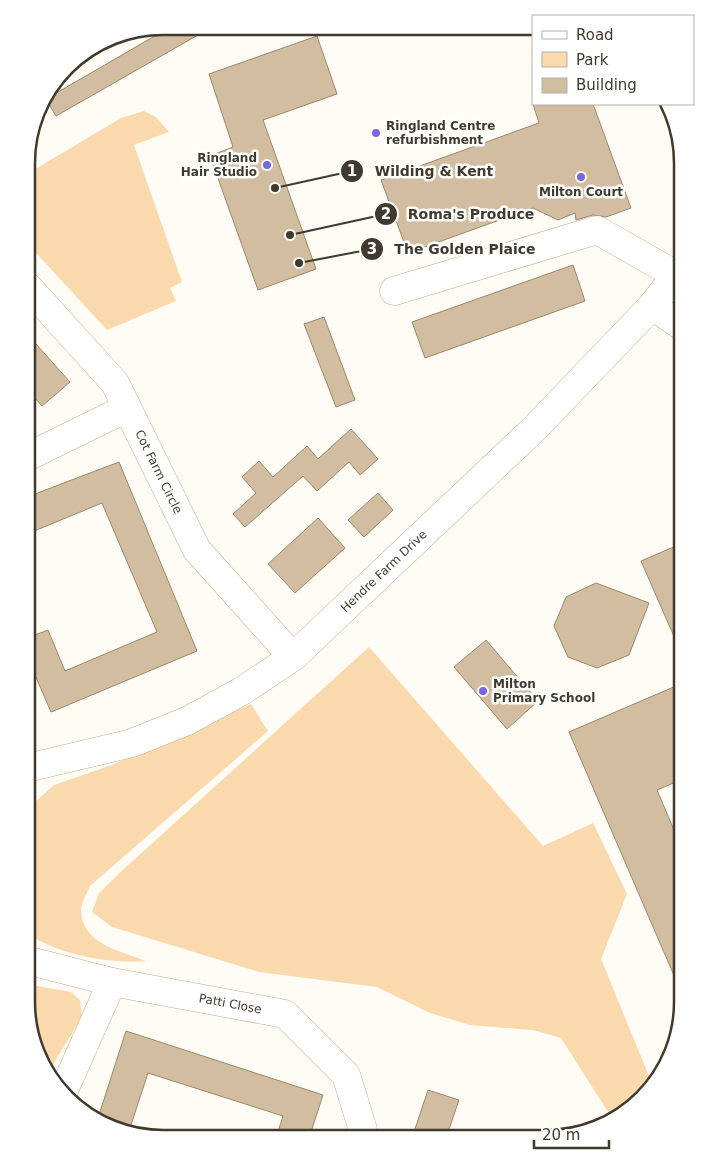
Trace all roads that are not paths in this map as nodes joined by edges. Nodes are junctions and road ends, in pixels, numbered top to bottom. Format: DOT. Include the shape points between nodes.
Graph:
graph roads {
  1 [pos="674,268"];
  2 [pos="674,277"];
  3 [pos="394,291"];
  4 [pos="35,295"];
  5 [pos="652,306"];
  6 [pos="674,321"];
  7 [pos="127,408"];
  8 [pos="35,453"];
  9 [pos="293,657"];
  10 [pos="35,766"];
  11 [pos="35,962"];
  12 [pos="112,982"];
  13 [pos="66,1086"];
  14 [pos="363,1130"];
  1 -- 3 [label="street, Hendre Farm Drive" via="597,230"];
  2 -- 5 [label="street, Hendre Farm Drive"];
  4 -- 7 [label="street, Cot Farm Circle" via="115,383"];
  5 -- 6 [label="street"];
  5 -- 9 [label="street, Hendre Farm Drive" via="535,428"];
  7 -- 8 [label="street"];
  7 -- 9 [label="street, Cot Farm Circle" via="197,550"];
  9 -- 10 [label="street, Hendre Farm Drive" via="242,691 187,721 132,743"];
  11 -- 12 [label="street, Patti Close"];
  12 -- 13 [label="street"];
  12 -- 14 [label="street, Patti Close" via="285,1014 346,1075"];
}
